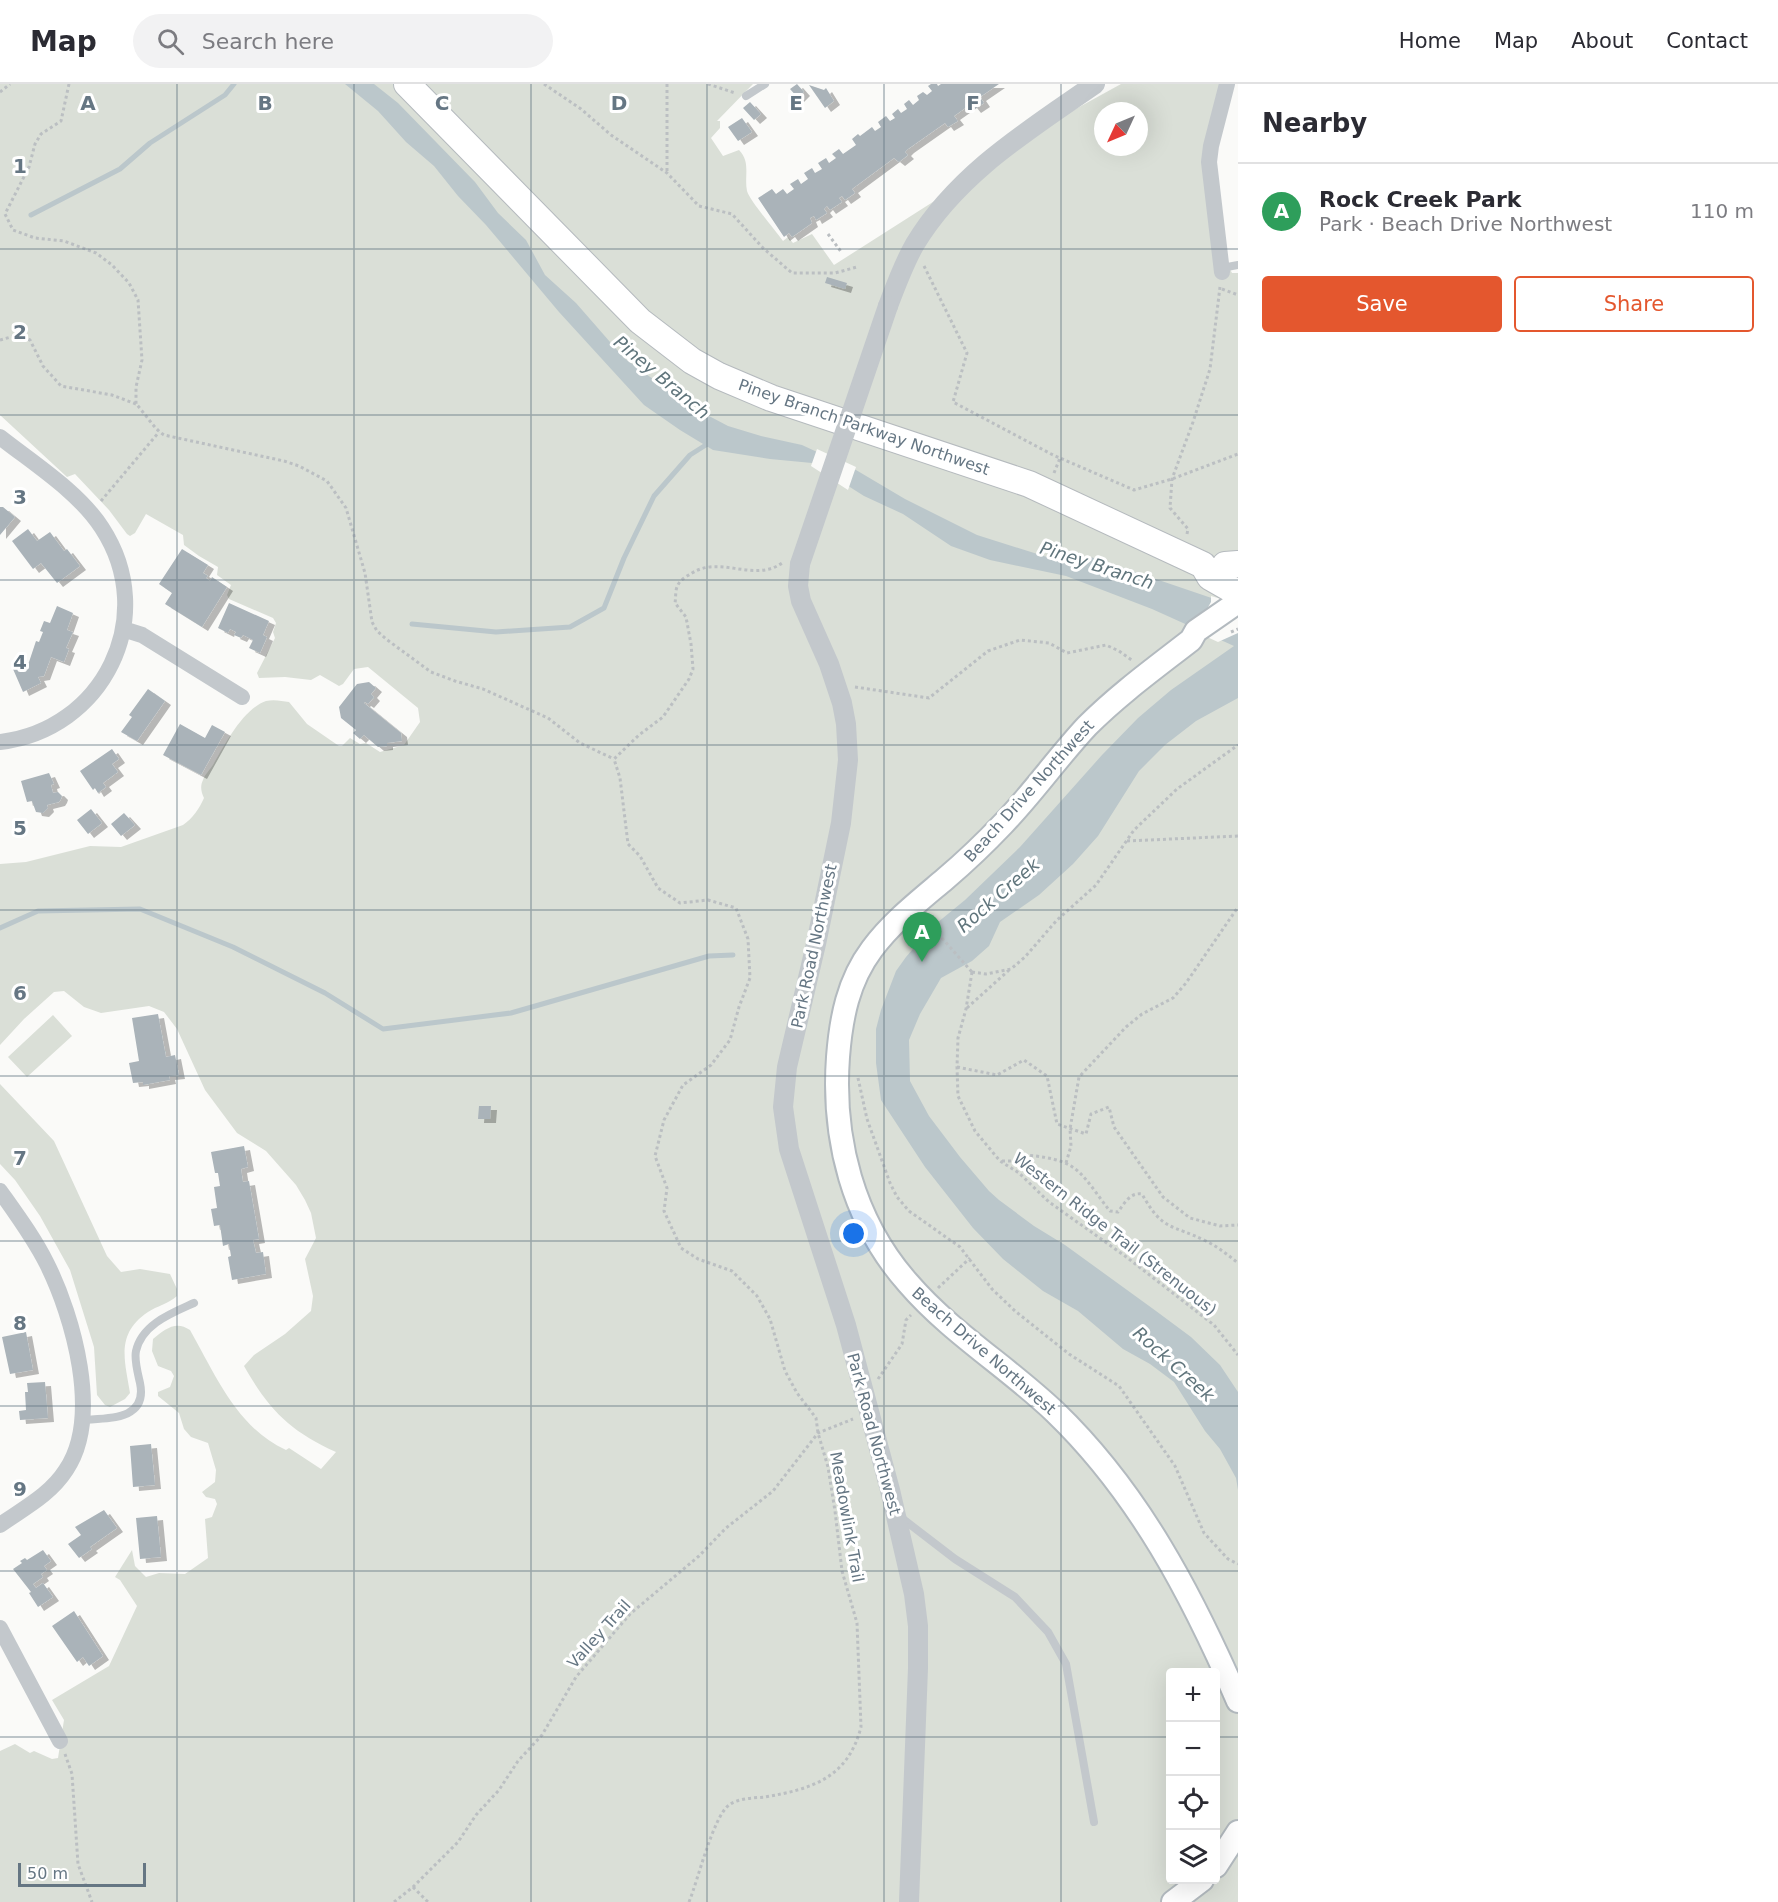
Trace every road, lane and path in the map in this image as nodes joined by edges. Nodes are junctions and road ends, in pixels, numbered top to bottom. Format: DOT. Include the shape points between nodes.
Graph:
graph roads {
  1 [pos="10,84"];
  2 [pos="69,84"];
  3 [pos="407,84"];
  4 [pos="544,84"];
  5 [pos="667,84"];
  6 [pos="708,84"];
  7 [pos="765,84"];
  8 [pos="1095,84"];
  9 [pos="1227,84"];
  10 [pos="0,92"];
  11 [pos="746,96"];
  12 [pos="667,173"];
  13 [pos="828,234"];
  14 [pos="915,245"];
  15 [pos="842,253"];
  16 [pos="857,267"];
  17 [pos="1225,273"];
  18 [pos="1238,295"];
  19 [pos="0,339"];
  20 [pos="136,405"];
  21 [pos="159,432"];
  22 [pos="0,436"];
  23 [pos="1237,453"];
  24 [pos="1172,479"];
  25 [pos="91,514"];
  26 [pos="791,563"];
  27 [pos="1217,565"];
  28 [pos="1237,604"];
  29 [pos="123,629"];
  30 [pos="1139,666"];
  31 [pos="851,685"];
  32 [pos="242,697"];
  33 [pos="0,742"];
  34 [pos="1238,745"];
  35 [pos="614,759"];
  36 [pos="1238,836"];
  37 [pos="1127,841"];
  38 [pos="1238,907"];
  39 [pos="929,923"];
  40 [pos="1011,969"];
  41 [pos="971,971"];
  42 [pos="966,1009"];
  43 [pos="957,1067"];
  44 [pos="857,1068"];
  45 [pos="1070,1129"];
  46 [pos="1000,1161"];
  47 [pos="1066,1163"];
  48 [pos="0,1191"];
  49 [pos="1238,1225"];
  50 [pos="970,1258"];
  51 [pos="1238,1263"];
  52 [pos="936,1289"];
  53 [pos="194,1303"];
  54 [pos="912,1314"];
  55 [pos="1238,1355"];
  56 [pos="878,1379"];
  57 [pos="857,1417"];
  58 [pos="82,1420"];
  59 [pos="818,1433"];
  60 [pos="896,1514"];
  61 [pos="0,1525"];
  62 [pos="1238,1564"];
  63 [pos="0,1630"];
  64 [pos="1238,1701"];
  65 [pos="60,1741"];
  66 [pos="1094,1822"];
  67 [pos="1238,1832"];
  68 [pos="1220,1859"];
  69 [pos="1197,1884"];
  70 [pos="413,1887"];
  71 [pos="92,1902"];
  72 [pos="394,1902"];
  73 [pos="428,1902"];
  74 [pos="688,1902"];
  75 [pos="909,1902"];
  76 [pos="1173,1902"];
  1 -- 10 [label="path"];
  2 -- 20 [label="path" via="61,121 41,134 5,214 13,230 35,238 64,241 96,253 129,283 138,300 142,360"];
  3 -- 27 [label="main road, Piney Branch Parkway Northwest" via="633,314 698,364 735,384 788,404 1029,484"];
  4 -- 12 [label="path"];
  5 -- 12 [label="path"];
  6 -- 11 [label="path"];
  7 -- 11 [label="lane"];
  8 -- 14 [label="street, Park Road Northwest" via="980,167 936,215"];
  9 -- 17 [label="street" via="1209,162"];
  12 -- 16 [label="path" via="699,206 732,214 792,273 835,273"];
  13 -- 15 [label="path"];
  14 -- 24 [label="path" via="967,353 953,402 1053,455 1134,490"];
  14 -- 26 [label="street, Park Road Northwest, bridge"];
  17 -- 18 [label="path"];
  17 -- 24 [label="path" via="1210,369"];
  19 -- 20 [label="path" via="18,335 30,340 43,366 61,386 112,395"];
  20 -- 21 [label="path"];
  21 -- 25 [label="path"];
  21 -- 35 [label="path" via="284,461 327,481 346,508 377,631 431,672 483,689 548,718 580,743"];
  22 -- 25 [label="street"];
  23 -- 24 [label="path"];
  24 -- 27 [label="path" via="1170,508"];
  25 -- 29 [label="street" via="110,542 121,571 125,597"];
  26 -- 35 [label="path" via="760,570 736,570 721,565 699,568 677,585 675,603 686,617 693,669 663,717"];
  26 -- 60 [label="street, Park Road Northwest" via="801,601 842,703 848,760 841,822 785,1078 784,1124 846,1325"];
  27 -- 28 [label="main road, Piney Branch Parkway Northwest" via="1210,576"];
  28 -- 64 [label="main road, Beach Drive Northwest" via="1196,631 1191,640 1099,715 993,834 874,946 846,1001 837,1094 841,1140 850,1179 866,1221 888,1259 937,1312 1058,1415 1114,1477 1150,1527 1183,1584"];
  29 -- 32 [label="street" via="142,635"];
  29 -- 33 [label="street" via="110,667 84,703 50,728"];
  30 -- 31 [label="path" via="1106,645 1067,653 1050,643 1020,640 988,651 929,698"];
  34 -- 37 [label="path" via="1177,789"];
  35 -- 59 [label="path" via="628,844 640,856 658,888 680,903 708,900 736,908 747,939 750,978 730,1040 711,1065 682,1085 664,1120 655,1156 667,1188 664,1211 681,1248 698,1259 732,1271 757,1296 770,1319 785,1371 816,1418"];
  36 -- 37 [label="path"];
  37 -- 40 [label="path" via="1096,885"];
  38 -- 45 [label="path" via="1173,998 1126,1027 1079,1077"];
  39 -- 41 [label="path"];
  40 -- 41 [label="path" via="986,974"];
  40 -- 42 [label="path"];
  41 -- 42 [label="path, Western Ridge Trail (Strenuous)"];
  42 -- 43 [label="path, Western Ridge Trail (Strenuous)" via="958,1038"];
  43 -- 45 [label="path" via="997,1075 1024,1060 1047,1076 1057,1124"];
  43 -- 46 [label="path, Western Ridge Trail (Strenuous)" via="958,1096 968,1119"];
  44 -- 50 [label="path" via="867,1119 897,1197 909,1211"];
  45 -- 47 [label="path"];
  45 -- 49 [label="path" via="1086,1134 1091,1114 1109,1107 1114,1127 1163,1197 1190,1218 1220,1226"];
  46 -- 47 [label="path" via="1017,1161 1026,1155"];
  46 -- 55 [label="path, Western Ridge Trail (Strenuous)" via="1214,1325"];
  47 -- 51 [label="path" via="1080,1173 1110,1211 1118,1212 1131,1196 1142,1194 1165,1224 1206,1240"];
  48 -- 58 [label="street" via="36,1244 63,1302 76,1348"];
  50 -- 52 [label="path"];
  50 -- 62 [label="path" via="992,1289 1015,1311 1069,1354 1119,1386 1175,1466 1204,1533"];
  53 -- 58 [label="lane" via="172,1312 142,1336 135,1353 142,1393 137,1408 127,1415"];
  54 -- 56 [label="path" via="906,1320 902,1344"];
  57 -- 59 [label="path, Valley Trail"];
  58 -- 61 [label="street" via="74,1457 57,1484"];
  59 -- 70 [label="path, Valley Trail" via="773,1491 630,1614 576,1677 543,1735 518,1761 458,1842"];
  59 -- 74 [label="path, Meadowlink Trail" via="830,1478 842,1571 857,1623 862,1711 857,1742 837,1772 821,1781 793,1792 742,1800 724,1810 715,1824"];
  60 -- 66 [label="lane" via="955,1559 1015,1597 1048,1632 1066,1664"];
  60 -- 75 [label="street, Park Road Northwest" via="912,1584 918,1636"];
  63 -- 65 [label="street"];
  65 -- 71 [label="path" via="72,1774 78,1864"];
  67 -- 68 [label="main road"];
  69 -- 76 [label="main road"];
  70 -- 72 [label="path, Valley Trail"];
  70 -- 73 [label="path"];
}
